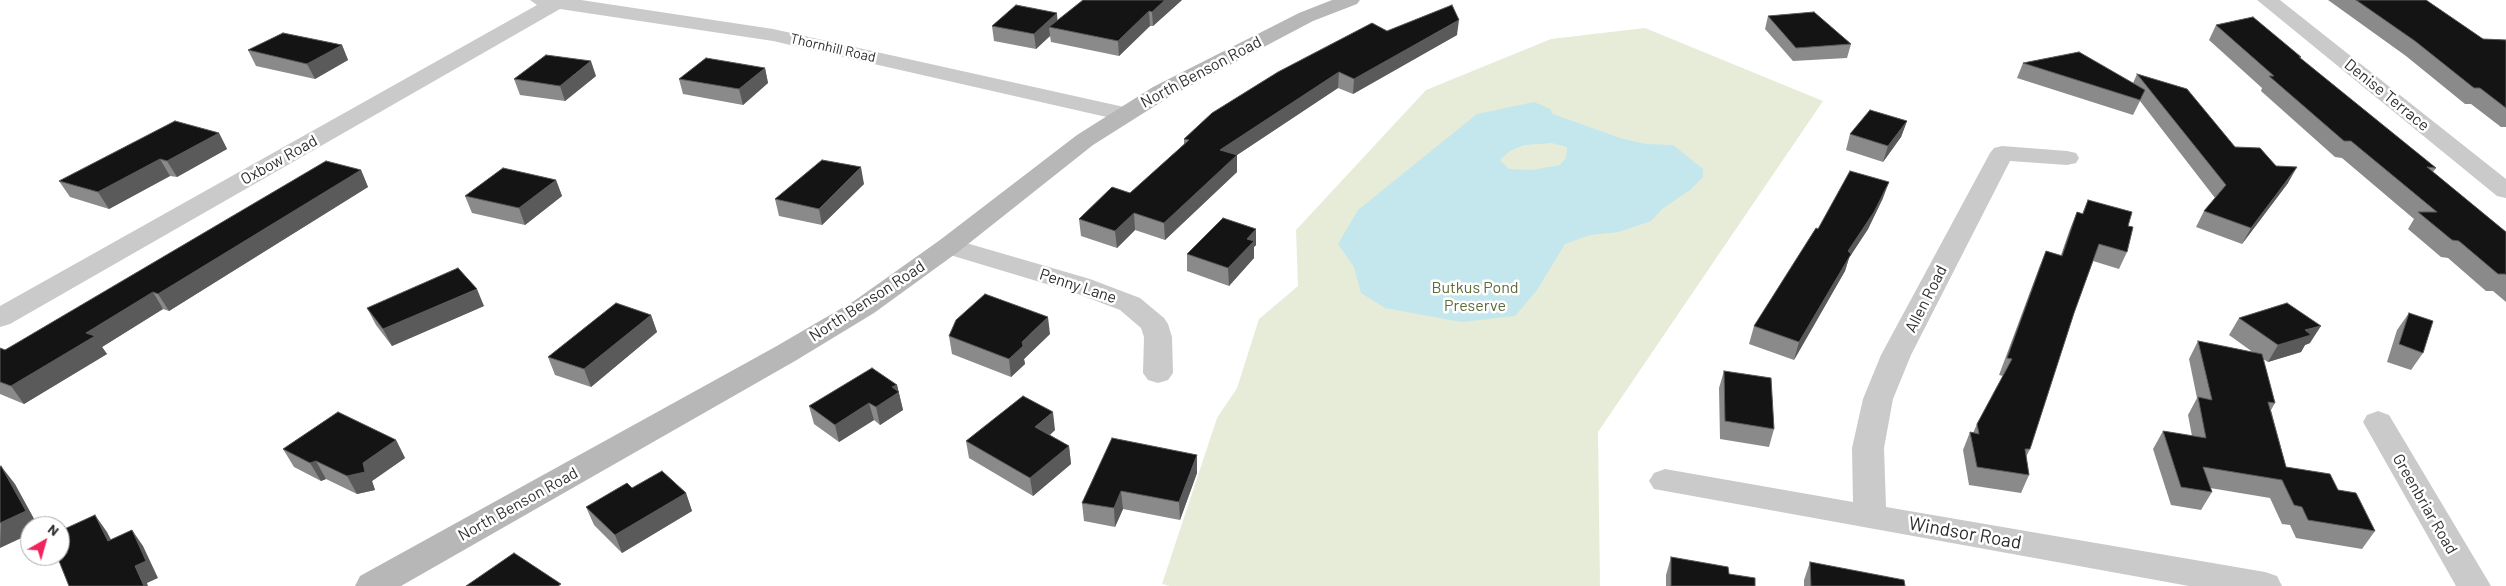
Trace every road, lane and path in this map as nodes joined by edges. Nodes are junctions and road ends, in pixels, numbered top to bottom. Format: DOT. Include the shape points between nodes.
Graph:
graph roads {
  1 [pos="1350,0"];
  2 [pos="2267,0"];
  3 [pos="548,1"];
  4 [pos="1124,114"];
  5 [pos="2066,158"];
  6 [pos="2506,191"];
  7 [pos="949,246"];
  8 [pos="0,318"];
  9 [pos="1158,373"];
  10 [pos="2378,422"];
  11 [pos="1665,481"];
  12 [pos="1870,516"];
  13 [pos="372,586"];
  14 [pos="2265,586"];
  15 [pos="2474,586"];
  1 -- 4 [label="main road, North Benson Road" via="1306,17 1228,56"];
  2 -- 6 [label="street, Denise Terrace"];
  3 -- 4 [label="street, Thornhill Road" via="773,35"];
  3 -- 8 [label="street, Oxbow Road"];
  4 -- 7 [label="main road, North Benson Road" via="1043,171"];
  5 -- 12 [label="street, Allen Road" via="2002,153 1896,355 1878,399 1868,448"];
  7 -- 9 [label="street, Penny Lane" via="1080,285 1130,304 1154,324 1158,337"];
  7 -- 13 [label="main road, North Benson Road" via="864,306 785,354"];
  10 -- 15 [label="street, Greenbriar Road"];
  11 -- 12 [label="street, Windsor Road"];
  12 -- 14 [label="street, Windsor Road"];
}
